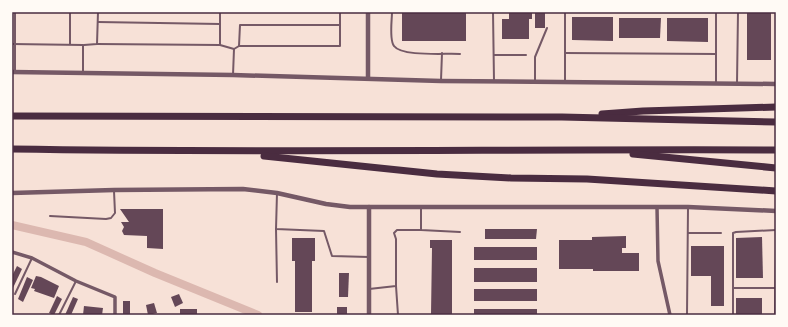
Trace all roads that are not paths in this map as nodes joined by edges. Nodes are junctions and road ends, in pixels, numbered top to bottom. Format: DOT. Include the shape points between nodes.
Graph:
graph roads {
  1 [pos="15,12"];
  2 [pos="70,12"];
  3 [pos="98,12"];
  4 [pos="220,12"];
  5 [pos="340,12"];
  6 [pos="368,12"];
  7 [pos="392,12"];
  8 [pos="493,12"];
  9 [pos="565,12"];
  10 [pos="716,12"];
  11 [pos="738,12"];
  12 [pos="98,22"];
  13 [pos="220,24"];
  14 [pos="340,25"];
  15 [pos="547,28"];
  16 [pos="12,44"];
  17 [pos="16,44"];
  18 [pos="70,44"];
  19 [pos="97,44"];
  20 [pos="83,45"];
  21 [pos="220,45"];
  22 [pos="239,46"];
  23 [pos="234,49"];
  24 [pos="442,53"];
  25 [pos="565,53"];
  26 [pos="460,54"];
  27 [pos="716,54"];
  28 [pos="494,55"];
  29 [pos="526,55"];
  30 [pos="14,72"];
  31 [pos="83,73"];
  32 [pos="233,75"];
  33 [pos="368,78"];
  34 [pos="441,81"];
  35 [pos="494,82"];
  36 [pos="535,82"];
  37 [pos="565,83"];
  38 [pos="716,84"];
  39 [pos="737,84"];
  40 [pos="776,84"];
  41 [pos="776,107"];
  42 [pos="12,116"];
  43 [pos="562,117"];
  44 [pos="776,122"];
  45 [pos="12,149"];
  46 [pos="592,150"];
  47 [pos="776,150"];
  48 [pos="202,152"];
  49 [pos="776,168"];
  50 [pos="114,190"];
  51 [pos="776,191"];
  52 [pos="12,193"];
  53 [pos="277,194"];
  54 [pos="369,207"];
  55 [pos="421,207"];
  56 [pos="656,207"];
  57 [pos="688,207"];
  58 [pos="776,211"];
  59 [pos="50,216"];
  60 [pos="276,229"];
  61 [pos="421,230"];
  62 [pos="776,230"];
  63 [pos="460,232"];
  64 [pos="688,232"];
  65 [pos="721,233"];
  66 [pos="776,246"];
  67 [pos="12,252"];
  68 [pos="369,257"];
  69 [pos="32,258"];
  70 [pos="76,280"];
  71 [pos="276,282"];
  72 [pos="396,286"];
  73 [pos="733,288"];
  74 [pos="775,288"];
  75 [pos="369,289"];
  76 [pos="14,294"];
  77 [pos="776,309"];
  78 [pos="59,315"];
  79 [pos="115,315"];
  80 [pos="369,315"];
  81 [pos="398,315"];
  82 [pos="670,315"];
  83 [pos="687,315"];
  84 [pos="733,315"];
  85 [pos="775,315"];
  1 -- 17 [label="lane"];
  2 -- 18 [label="lane"];
  3 -- 12 [label="lane"];
  4 -- 13 [label="lane"];
  5 -- 14 [label="lane"];
  6 -- 33 [label="street"];
  7 -- 24 [label="lane" via="392,41 397,49 407,52"];
  8 -- 28 [label="lane"];
  9 -- 25 [label="lane"];
  10 -- 27 [label="lane"];
  11 -- 39 [label="lane"];
  12 -- 13 [label="lane"];
  12 -- 19 [label="lane"];
  13 -- 21 [label="lane"];
  14 -- 22 [label="lane" via="240,25"];
  14 -- 22 [label="lane" via="340,46"];
  15 -- 36 [label="lane" via="536,57"];
  16 -- 17 [label="lane"];
  17 -- 18 [label="lane"];
  17 -- 30 [label="lane"];
  18 -- 20 [label="lane"];
  19 -- 20 [label="lane"];
  19 -- 21 [label="lane"];
  20 -- 31 [label="lane"];
  21 -- 23 [label="lane"];
  22 -- 23 [label="lane"];
  23 -- 32 [label="lane"];
  24 -- 26 [label="lane"];
  24 -- 34 [label="lane"];
  25 -- 27 [label="lane"];
  25 -- 37 [label="lane"];
  27 -- 38 [label="lane"];
  28 -- 29 [label="lane"];
  28 -- 35 [label="lane"];
  30 -- 31 [label="street"];
  31 -- 32 [label="street"];
  32 -- 33 [label="street"];
  33 -- 34 [label="street"];
  34 -- 35 [label="street"];
  35 -- 36 [label="street"];
  36 -- 37 [label="street"];
  37 -- 38 [label="street"];
  38 -- 39 [label="street"];
  39 -- 40 [label="street"];
  41 -- 43 [label="highway" via="643,111"];
  42 -- 43 [label="highway"];
  43 -- 44 [label="highway"];
  45 -- 48 [label="highway"];
  46 -- 47 [label="highway"];
  46 -- 48 [label="highway"];
  46 -- 49 [label="highway"];
  48 -- 51 [label="highway" via="286,157 437,174"];
  50 -- 52 [label="street"];
  50 -- 53 [label="street" via="243,189"];
  50 -- 59 [label="lane" via="115,213 111,218"];
  53 -- 54 [label="street" via="326,204"];
  53 -- 60 [label="lane"];
  54 -- 55 [label="street"];
  54 -- 68 [label="street"];
  55 -- 56 [label="street"];
  55 -- 61 [label="lane"];
  56 -- 57 [label="street"];
  56 -- 82 [label="street" via="658,261"];
  57 -- 58 [label="street"];
  57 -- 64 [label="lane"];
  60 -- 68 [label="lane" via="324,231 332,256"];
  60 -- 71 [label="lane"];
  61 -- 63 [label="lane"];
  61 -- 72 [label="lane" via="397,230 394,233"];
  62 -- 73 [label="lane" via="733,233"];
  64 -- 65 [label="lane"];
  64 -- 83 [label="lane"];
  66 -- 74 [label="lane"];
  67 -- 69 [label="street"];
  68 -- 75 [label="street"];
  69 -- 70 [label="street"];
  69 -- 76 [label="lane"];
  70 -- 78 [label="lane"];
  70 -- 79 [label="street" via="115,297"];
  72 -- 75 [label="lane"];
  72 -- 81 [label="lane"];
  73 -- 74 [label="lane"];
  73 -- 84 [label="lane"];
  74 -- 77 [label="lane"];
  75 -- 80 [label="street"];
  77 -- 85 [label="lane"];
}
